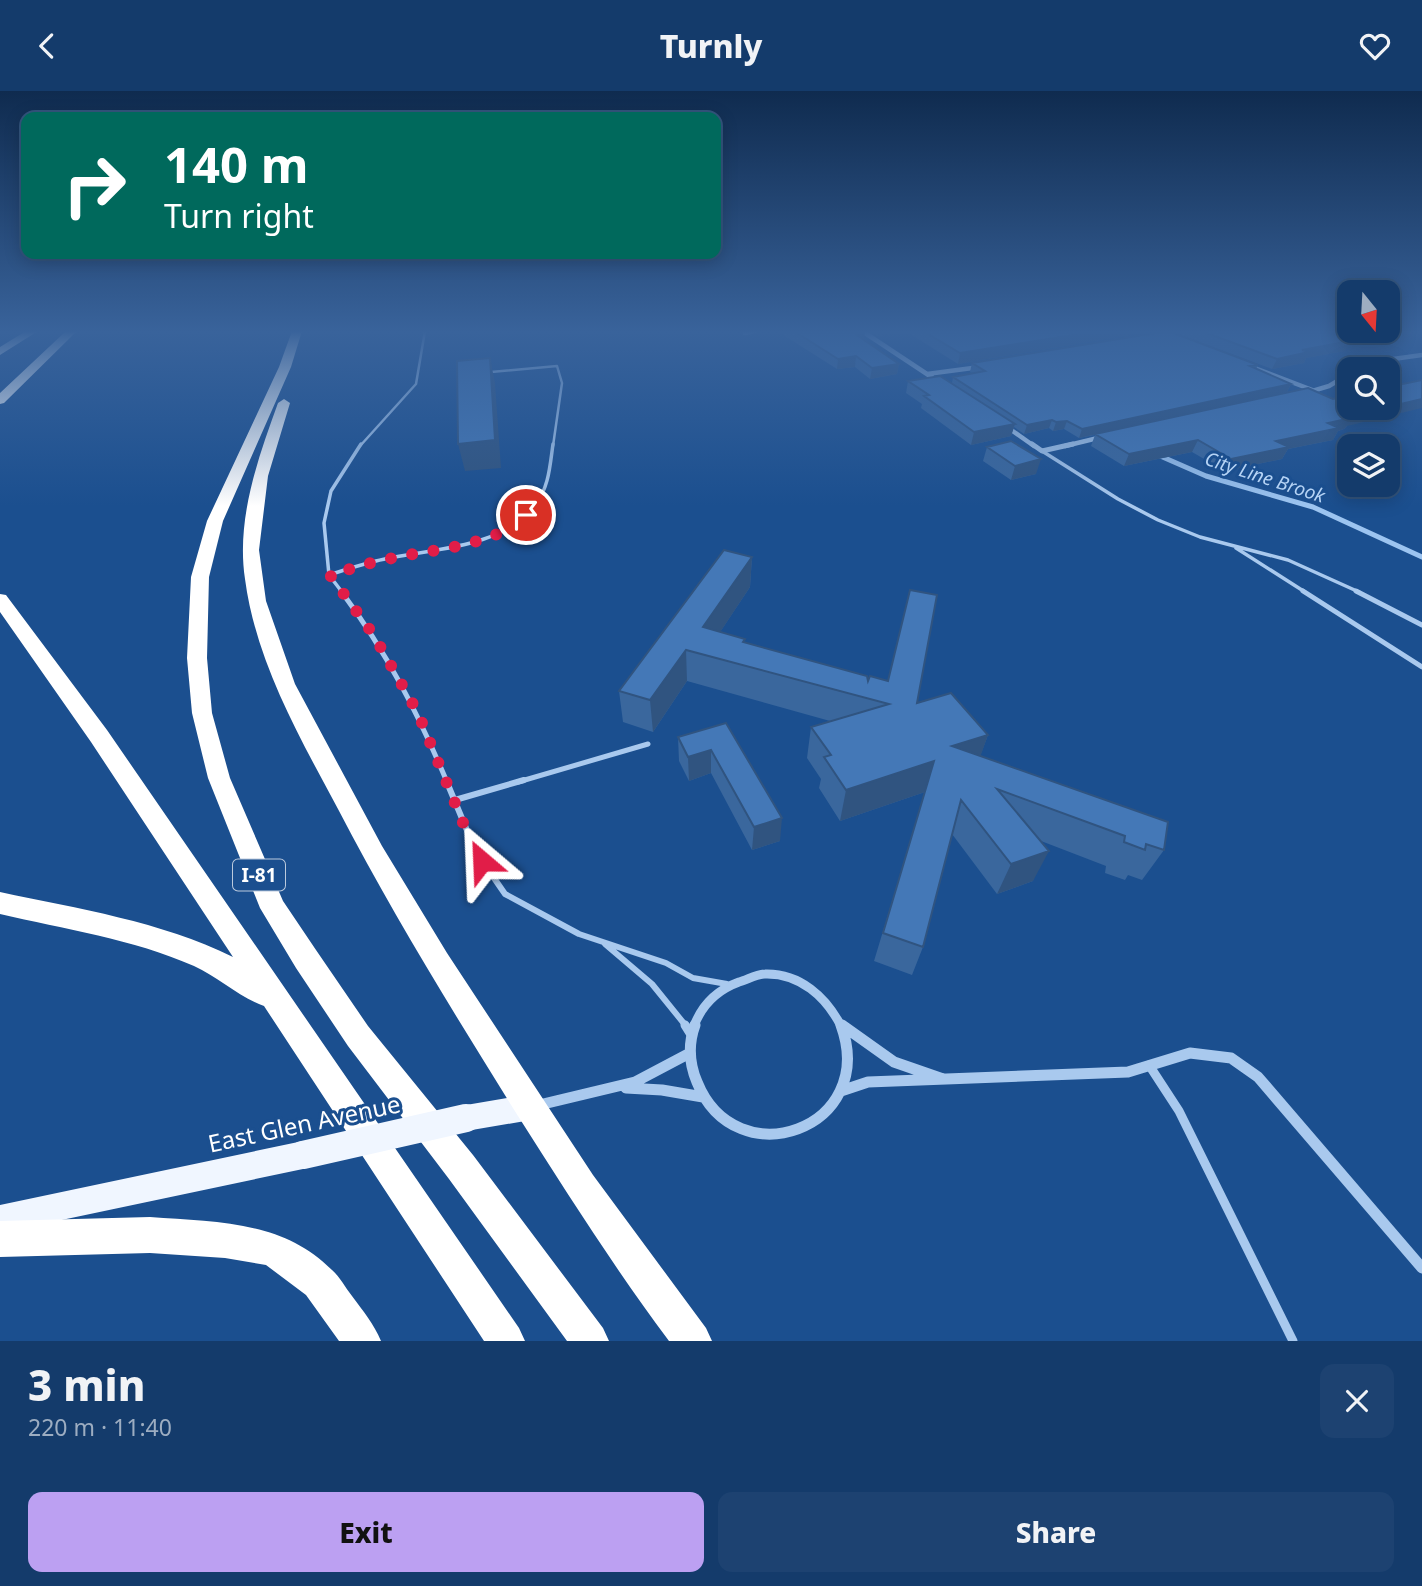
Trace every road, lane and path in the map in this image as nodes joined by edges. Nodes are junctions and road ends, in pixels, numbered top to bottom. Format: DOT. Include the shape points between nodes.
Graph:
graph roads {
  1 [pos="275,389"];
  2 [pos="287,389"];
  3 [pos="411,389"];
  4 [pos="561,389"];
  5 [pos="1311,389"];
  6 [pos="1319,389"];
  7 [pos="1315,391"];
  8 [pos="1303,394"];
  9 [pos="1000,422"];
  10 [pos="1114,435"];
  11 [pos="1042,451"];
  12 [pos="1231,544"];
  13 [pos="330,575"];
  14 [pos="0,599"];
  15 [pos="1422,625"];
  16 [pos="1422,667"];
  17 [pos="648,744"];
  18 [pos="455,800"];
  19 [pos="0,903"];
  20 [pos="600,940"];
  21 [pos="727,984"];
  22 [pos="278,1003"];
  23 [pos="841,1024"];
  24 [pos="690,1033"];
  25 [pos="688,1053"];
  26 [pos="1149,1065"];
  27 [pos="947,1080"];
  28 [pos="621,1088"];
  29 [pos="841,1091"];
  30 [pos="703,1097"];
  31 [pos="531,1107"];
  32 [pos="0,1219"];
  33 [pos="0,1239"];
  34 [pos="1422,1268"];
  35 [pos="362,1341"];
  36 [pos="506,1341"];
  37 [pos="590,1341"];
  38 [pos="694,1341"];
  39 [pos="1293,1341"];
  1 -- 37 [label="highway, I-81" via="215,521 200,577 197,658 202,713 219,778 273,908 306,959 358,1036"];
  2 -- 31 [label="highway" via="262,464 254,510 252,571 260,612 296,705 385,876"];
  3 -- 13 [label="lane" via="353,453 331,491 324,523"];
  4 -- 13 [label="lane" via="547,483 536,504 515,526 489,538"];
  5 -- 7 [label="street"];
  6 -- 7 [label="street"];
  7 -- 8 [label="street"];
  9 -- 11 [label="street"];
  10 -- 11 [label="street"];
  11 -- 12 [label="lane" via="1143,513 1202,538"];
  12 -- 15 [label="lane" via="1322,573"];
  12 -- 16 [label="lane"];
  13 -- 18 [label="lane" via="373,634 418,713"];
  14 -- 22 [label="highway, I-81" via="99,736"];
  17 -- 18 [label="lane"];
  18 -- 20 [label="lane" via="475,852 505,894 579,934"];
  19 -- 22 [label="highway" via="160,940 238,972"];
  20 -- 21 [label="lane" via="694,978"];
  20 -- 24 [label="lane" via="666,996"];
  21 -- 23 [label="street" via="763,974 787,977 809,987"];
  21 -- 24 [label="street" via="700,1009"];
  22 -- 36 [label="highway, I-81"];
  23 -- 27 [label="street" via="894,1062"];
  23 -- 29 [label="street" via="848,1048 848,1074"];
  24 -- 25 [label="street"];
  25 -- 28 [label="street, East Glen Avenue" via="664,1071"];
  25 -- 30 [label="street"];
  26 -- 27 [label="street" via="1128,1072"];
  26 -- 34 [label="street" via="1190,1053 1231,1058 1258,1077"];
  26 -- 39 [label="lane" via="1179,1111"];
  27 -- 29 [label="street" via="868,1082"];
  28 -- 30 [label="street, East Glen Avenue"];
  28 -- 31 [label="street, East Glen Avenue"];
  29 -- 30 [label="street" via="822,1119 798,1131 769,1136 740,1129 715,1113"];
  31 -- 32 [label="main road, East Glen Avenue, bridge"];
  31 -- 38 [label="highway" via="588,1198"];
  33 -- 35 [label="highway" via="150,1235 225,1240 273,1249 319,1282"];
}
